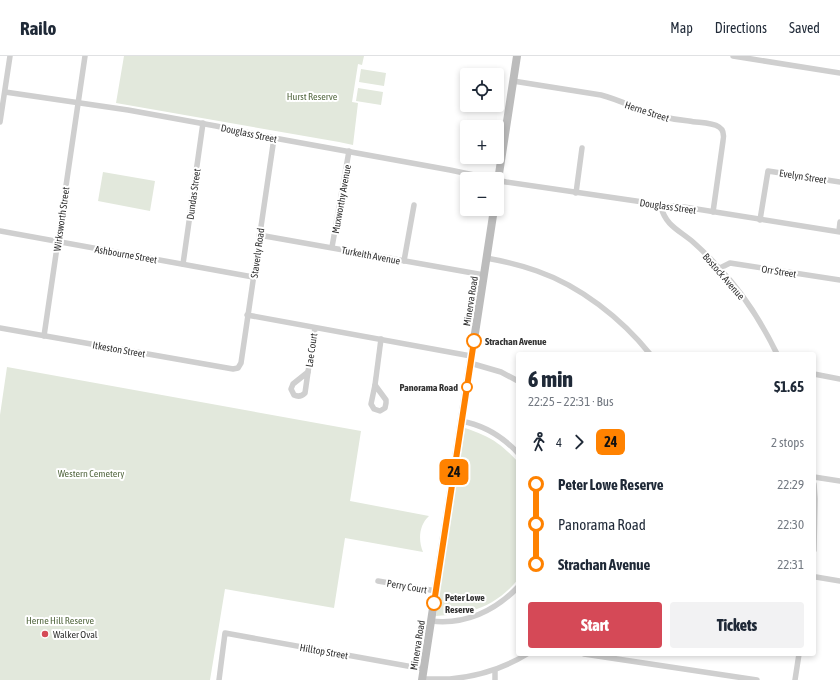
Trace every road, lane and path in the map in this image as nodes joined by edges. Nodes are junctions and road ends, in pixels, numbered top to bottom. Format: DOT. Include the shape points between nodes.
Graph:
graph roads {
  1 [pos="10,56"];
  2 [pos="85,56"];
  3 [pos="517,56"];
  4 [pos="733,56"];
  5 [pos="756,58"];
  6 [pos="840,73"];
  7 [pos="513,81"];
  8 [pos="4,92"];
  9 [pos="78,102"];
  10 [pos="0,122"];
  11 [pos="203,123"];
  12 [pos="274,138"];
  13 [pos="582,148"];
  14 [pos="349,152"];
  15 [pos="498,172"];
  16 [pos="460,173"];
  17 [pos="840,182"];
  18 [pos="504,183"];
  19 [pos="576,193"];
  20 [pos="414,205"];
  21 [pos="661,207"];
  22 [pos="713,212"];
  23 [pos="493,216"];
  24 [pos="760,220"];
  25 [pos="840,222"];
  26 [pos="0,231"];
  27 [pos="839,232"];
  28 [pos="259,235"];
  29 [pos="58,242"];
  30 [pos="332,247"];
  31 [pos="486,258"];
  32 [pos="404,261"];
  33 [pos="183,264"];
  34 [pos="720,268"];
  35 [pos="484,275"];
  36 [pos="253,277"];
  37 [pos="840,280"];
  38 [pos="247,315"];
  39 [pos="0,328"];
  40 [pos="315,328"];
  41 [pos="44,336"];
  42 [pos="381,339"];
  43 [pos="648,352"];
  44 [pos="776,352"];
  45 [pos="471,359"];
  46 [pos="238,368"];
  47 [pos="308,372"];
  48 [pos="816,374"];
  49 [pos="840,379"];
  50 [pos="516,380"];
  51 [pos="374,385"];
  52 [pos="461,421"];
  53 [pos="516,451"];
  54 [pos="816,478"];
  55 [pos="840,481"];
  56 [pos="816,577"];
  57 [pos="378,581"];
  58 [pos="840,581"];
  59 [pos="516,589"];
  60 [pos="436,591"];
  61 [pos="431,621"];
  62 [pos="524,656"];
  63 [pos="597,656"];
  64 [pos="799,656"];
  65 [pos="424,669"];
  66 [pos="495,670"];
  67 [pos="422,679"];
  68 [pos="218,680"];
  69 [pos="495,680"];
  70 [pos="756,680"];
  71 [pos="795,680"];
  1 -- 8 [label="street"];
  2 -- 9 [label="street, Wirksworth Street"];
  3 -- 7 [label="street"];
  4 -- 5 [label="street"];
  5 -- 6 [label="street"];
  7 -- 15 [label="street"];
  7 -- 22 [label="street, Herne Street" via="601,95 664,118 719,127 724,135"];
  8 -- 9 [label="street, Douglass Street"];
  8 -- 10 [label="street"];
  9 -- 11 [label="street, Douglass Street"];
  9 -- 29 [label="street, Wirksworth Street"];
  11 -- 12 [label="street, Douglass Street"];
  11 -- 33 [label="street, Dundas Street"];
  12 -- 14 [label="street, Douglass Street"];
  12 -- 28 [label="street, Staverly Road"];
  13 -- 19 [label="street"];
  14 -- 16 [label="street, Douglass Street"];
  14 -- 30 [label="street, Muxworthy Avenue"];
  17 -- 24 [label="street, Evelyn Street" via="768,171"];
  18 -- 19 [label="street, Douglass Street"];
  19 -- 21 [label="street, Douglass Street" via="643,202"];
  20 -- 32 [label="street"];
  21 -- 22 [label="street, Douglass Street" via="674,206"];
  21 -- 34 [label="street, Bostock Avenue" via="669,224"];
  22 -- 24 [label="street, Douglass Street"];
  23 -- 31 [label="street, Minerva Road"];
  24 -- 27 [label="street, Douglass Street"];
  25 -- 27 [label="street"];
  26 -- 29 [label="street, Ashbourne Street"];
  28 -- 30 [label="street, Turkeith Avenue"];
  28 -- 36 [label="street, Staverly Road"];
  29 -- 33 [label="street, Ashbourne Street"];
  29 -- 41 [label="street, Wirksworth Street"];
  30 -- 32 [label="street, Turkeith Avenue"];
  31 -- 35 [label="street, Minerva Road"];
  31 -- 43 [label="street" via="538,271 574,289 617,320"];
  32 -- 35 [label="street, Turkeith Avenue"];
  33 -- 36 [label="street, Ashbourne Street"];
  34 -- 37 [label="street, Orr Street" via="730,263"];
  34 -- 44 [label="street, Bostock Avenue" via="746,301"];
  35 -- 45 [label="street, Minerva Road"];
  36 -- 38 [label="street, Staverly Road"];
  38 -- 40 [label="street"];
  38 -- 46 [label="street, Staverly Road" via="241,363"];
  39 -- 41 [label="street, Itkeston Street"];
  40 -- 42 [label="street"];
  40 -- 47 [label="street, Lae Court"];
  41 -- 46 [label="street, Itkeston Street"];
  42 -- 45 [label="street"];
  42 -- 51 [label="street"];
  45 -- 50 [label="street"];
  45 -- 52 [label="street, Minerva Road"];
  48 -- 49 [label="street"];
  52 -- 53 [label="street" via="485,428"];
  52 -- 60 [label="street, Minerva Road"];
  54 -- 55 [label="street"];
  56 -- 58 [label="street"];
  57 -- 60 [label="street, Perry Court"];
  59 -- 61 [label="street" via="501,603 483,613 453,621"];
  60 -- 61 [label="street, Minerva Road"];
  61 -- 65 [label="street, Minerva Road"];
  62 -- 66 [label="street"];
  63 -- 70 [label="street"];
  64 -- 71 [label="street"];
  65 -- 67 [label="street, Minerva Road"];
  65 -- 68 [label="street, Hilltop Street" via="225,633"];
  66 -- 67 [label="street" via="449,679"];
  66 -- 69 [label="street"];
}
